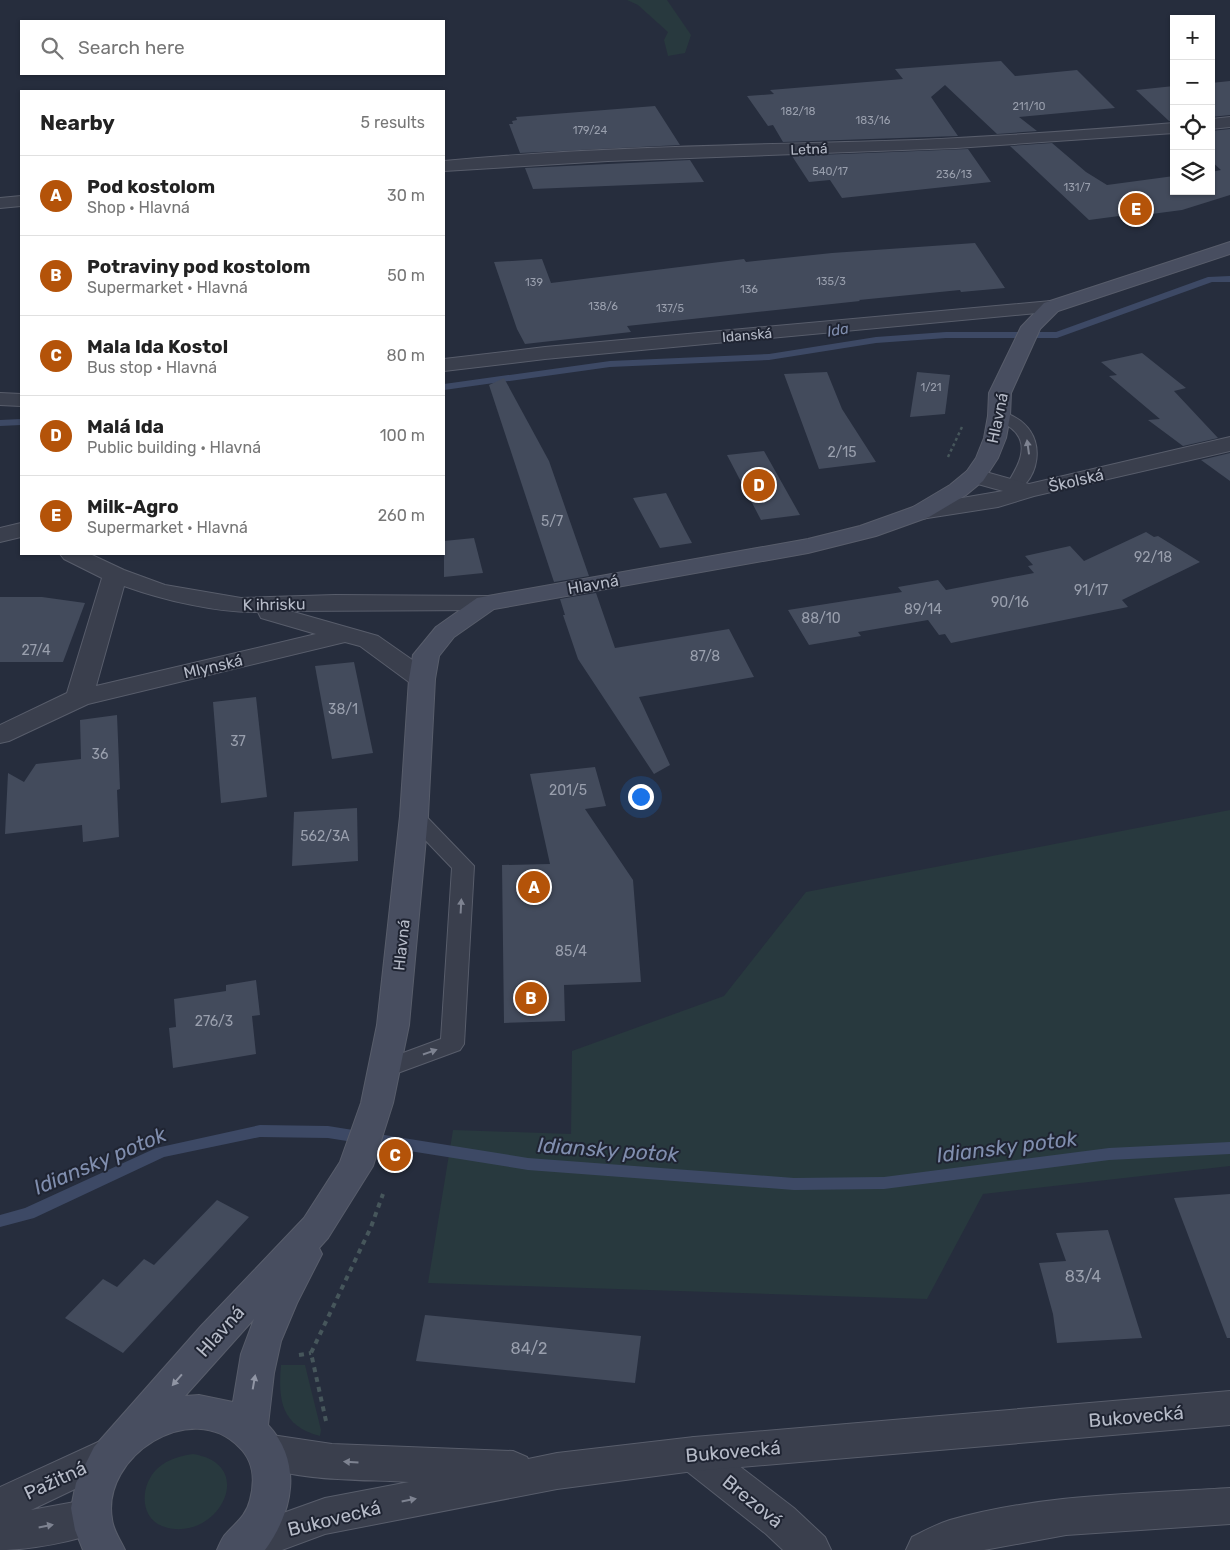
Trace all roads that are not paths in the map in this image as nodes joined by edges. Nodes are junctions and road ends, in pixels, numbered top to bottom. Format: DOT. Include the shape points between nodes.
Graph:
graph roads {
  1 [pos="1230,122"];
  2 [pos="1215,124"];
  3 [pos="1170,128"];
  4 [pos="445,166"];
  5 [pos="20,201"];
  6 [pos="0,203"];
  7 [pos="1230,248"];
  8 [pos="1050,307"];
  9 [pos="445,366"];
  10 [pos="0,399"];
  11 [pos="20,400"];
  12 [pos="999,416"];
  13 [pos="1230,444"];
  14 [pos="975,476"];
  15 [pos="1021,489"];
  16 [pos="921,512"];
  17 [pos="20,530"];
  18 [pos="0,535"];
  19 [pos="74,555"];
  20 [pos="115,575"];
  21 [pos="486,603"];
  22 [pos="241,605"];
  23 [pos="348,634"];
  24 [pos="422,679"];
  25 [pos="79,698"];
  26 [pos="0,735"];
  27 [pos="414,816"];
  28 [pos="384,1069"];
  29 [pos="316,1228"];
  30 [pos="1230,1408"];
  31 [pos="257,1441"];
  32 [pos="118,1446"];
  33 [pos="694,1454"];
  34 [pos="557,1471"];
  35 [pos="0,1506"];
  36 [pos="1230,1506"];
  37 [pos="0,1535"];
  38 [pos="101,1542"];
  39 [pos="241,1548"];
  40 [pos="811,1550"];
  41 [pos="926,1550"];
  1 -- 2 [label="street"];
  3 -- 4 [label="street, Letná" via="896,146 539,158"];
  5 -- 6 [label="street"];
  7 -- 8 [label="main road, Hlavná"];
  8 -- 9 [label="street, Idanská" via="545,353"];
  8 -- 12 [label="main road, Hlavná" via="1031,327 1000,393"];
  10 -- 11 [label="street"];
  12 -- 14 [label="main road, Hlavná" via="987,458"];
  15 -- 12 [label="lane, one-way" via="1019,481 1028,462 1030,446 1017,425"];
  13 -- 15 [label="street, Školská"];
  14 -- 15 [label="street"];
  14 -- 16 [label="main road, Hlavná"];
  15 -- 16 [label="street, Školská" via="998,500"];
  16 -- 21 [label="main road, Hlavná" via="868,531 808,546"];
  17 -- 18 [label="street"];
  19 -- 20 [label="street, K ihrisku"];
  20 -- 22 [label="street, K ihrisku" via="160,591"];
  20 -- 25 [label="street"];
  21 -- 22 [label="street, K ihrisku"];
  21 -- 24 [label="main road, Hlavná" via="446,632 432,647 426,655"];
  22 -- 23 [label="street"];
  23 -- 24 [label="street" via="369,641"];
  23 -- 25 [label="street, Mlynská"];
  24 -- 27 [label="main road, Hlavná"];
  25 -- 26 [label="street, Mlynská"];
  27 -- 28 [label="main road, Hlavná" via="393,1025"];
  28 -- 27 [label="lane, one-way" via="452,1044 464,866"];
  28 -- 29 [label="main road, Hlavná" via="377,1103 356,1166"];
  31 -- 29 [label="main road, Hlavná, one-way" via="251,1403 260,1352 280,1301"];
  29 -- 32 [label="main road, Hlavná, one-way"];
  30 -- 33 [label="street, Bukovecká"];
  31 -- 32 [label="main road" via="240,1422 214,1413 184,1412 154,1421"];
  34 -- 31 [label="street, one-way" via="332,1461 303,1458"];
  31 -- 39 [label="main road, Hlavná" via="272,1464 272,1492 262,1520"];
  32 -- 35 [label="street, Pažitná"];
  32 -- 38 [label="main road, Hlavná" via="98,1474 91,1496"];
  33 -- 34 [label="street, Bukovecká"];
  33 -- 40 [label="street, Brezová" via="780,1521"];
  39 -- 34 [label="street, Bukovecká, one-way" via="325,1516"];
  36 -- 41 [label="street" via="1066,1518 950,1539"];
  37 -- 38 [label="street, one-way"];
}
